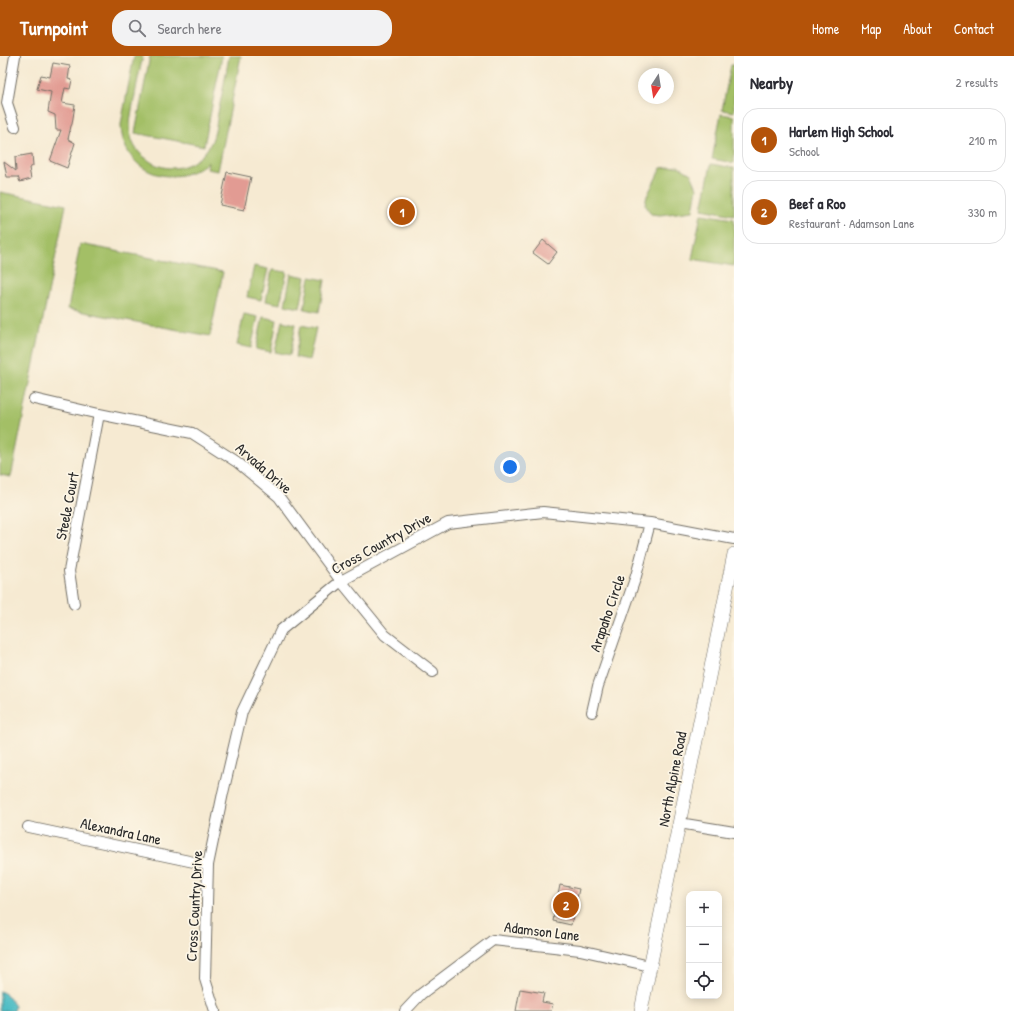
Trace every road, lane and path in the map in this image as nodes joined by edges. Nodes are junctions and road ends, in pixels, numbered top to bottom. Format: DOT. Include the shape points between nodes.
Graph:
graph roads {
  1 [pos="15,56"];
  2 [pos="15,127"];
  3 [pos="34,399"];
  4 [pos="99,414"];
  5 [pos="650,523"];
  6 [pos="734,539"];
  7 [pos="734,554"];
  8 [pos="341,581"];
  9 [pos="74,604"];
  10 [pos="433,672"];
  11 [pos="592,712"];
  12 [pos="680,823"];
  13 [pos="28,827"];
  14 [pos="734,832"];
  15 [pos="208,865"];
  16 [pos="650,966"];
  17 [pos="215,1011"];
  18 [pos="405,1011"];
  19 [pos="641,1011"];
  1 -- 2 [label="street" via="7,103"];
  3 -- 4 [label="street, Arvada Drive"];
  4 -- 8 [label="street, Arvada Drive" via="192,433 237,462 279,497"];
  4 -- 9 [label="street, Steele Court" via="69,571"];
  5 -- 6 [label="street, Cross Country Drive"];
  5 -- 8 [label="street, Cross Country Drive" via="543,512 448,523"];
  5 -- 11 [label="street, Arapaho Circle" via="636,576 598,686"];
  7 -- 12 [label="main road, North Alpine Road"];
  8 -- 10 [label="street, Arvada Drive" via="385,635"];
  8 -- 15 [label="street, Cross Country Drive" via="281,630 242,712"];
  12 -- 14 [label="street"];
  12 -- 16 [label="main road, North Alpine Road"];
  13 -- 15 [label="street, Alexandra Lane"];
  15 -- 17 [label="street, Cross Country Drive" via="205,979"];
  16 -- 18 [label="street, Adamson Lane" via="580,950 493,940 421,994"];
  16 -- 19 [label="main road, North Alpine Road"];
}
